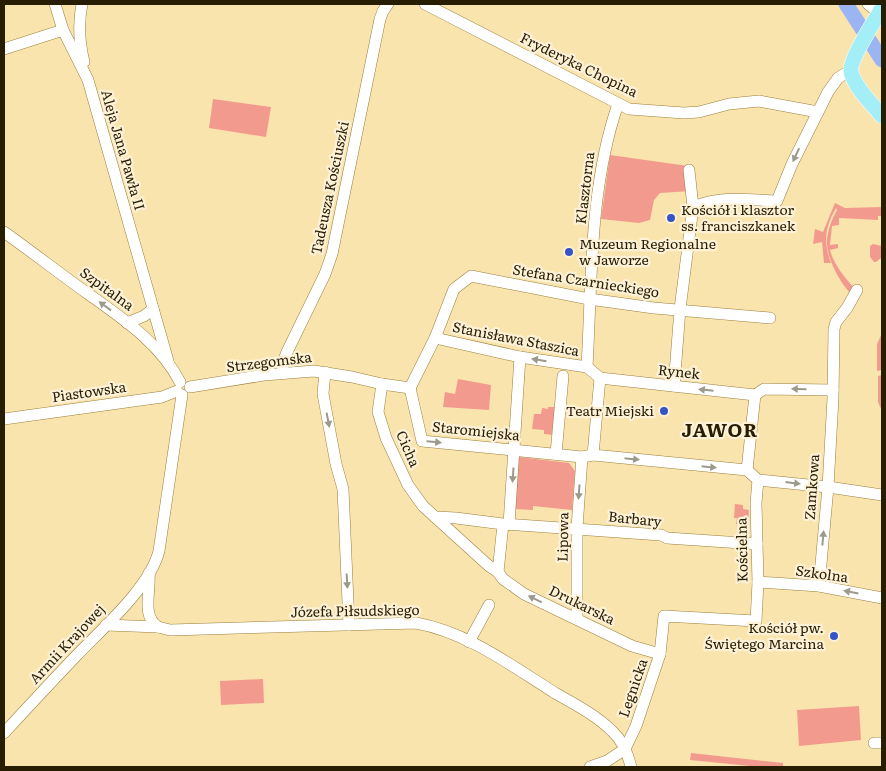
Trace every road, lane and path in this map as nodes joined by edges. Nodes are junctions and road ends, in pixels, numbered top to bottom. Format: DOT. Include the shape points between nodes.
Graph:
graph roads {
  1 [pos="55,4"];
  2 [pos="82,4"];
  3 [pos="388,4"];
  4 [pos="425,4"];
  5 [pos="877,11"];
  6 [pos="62,30"];
  7 [pos="4,48"];
  8 [pos="852,64"];
  9 [pos="88,80"];
  10 [pos="618,104"];
  11 [pos="818,112"];
  12 [pos="882,116"];
  13 [pos="689,170"];
  14 [pos="693,207"];
  15 [pos="4,232"];
  16 [pos="857,290"];
  17 [pos="589,299"];
  18 [pos="153,309"];
  19 [pos="680,310"];
  20 [pos="770,318"];
  21 [pos="128,323"];
  22 [pos="435,338"];
  23 [pos="520,356"];
  24 [pos="168,360"];
  25 [pos="587,367"];
  26 [pos="325,372"];
  27 [pos="283,373"];
  28 [pos="563,376"];
  29 [pos="600,378"];
  30 [pos="382,384"];
  31 [pos="674,386"];
  32 [pos="410,388"];
  33 [pos="182,389"];
  34 [pos="833,390"];
  35 [pos="759,392"];
  36 [pos="166,396"];
  37 [pos="179,410"];
  38 [pos="4,419"];
  39 [pos="515,450"];
  40 [pos="556,454"];
  41 [pos="588,456"];
  42 [pos="747,470"];
  43 [pos="758,480"];
  44 [pos="828,487"];
  45 [pos="882,495"];
  46 [pos="435,517"];
  47 [pos="506,524"];
  48 [pos="577,528"];
  49 [pos="756,544"];
  50 [pos="498,572"];
  51 [pos="149,573"];
  52 [pos="758,582"];
  53 [pos="819,586"];
  54 [pos="882,598"];
  55 [pos="489,606"];
  56 [pos="664,616"];
  57 [pos="577,618"];
  58 [pos="349,624"];
  59 [pos="106,625"];
  60 [pos="158,627"];
  61 [pos="469,642"];
  62 [pos="660,654"];
  63 [pos="4,733"];
  64 [pos="625,750"];
  65 [pos="590,767"];
  66 [pos="631,767"];
  1 -- 6 [label="street, Aleja Jana Pawła II"];
  2 -- 9 [label="street" via="79,40"];
  3 -- 27 [label="street, Tadeusza Kościuszki" via="380,19 332,254 326,274 287,352"];
  4 -- 10 [label="street, Fryderyka Chopina"];
  5 -- 8 [label="main road"];
  6 -- 7 [label="street"];
  6 -- 9 [label="street, Aleja Jana Pawła II"];
  8 -- 11 [label="street" via="833,84"];
  8 -- 12 [label="main road" via="854,80"];
  9 -- 18 [label="street, Aleja Jana Pawła II"];
  10 -- 11 [label="street, Fryderyka Chopina" via="632,110 684,113 759,100"];
  10 -- 17 [label="street, Klasztorna" via="602,162"];
  11 -- 14 [label="street, one-way" via="777,201 723,198"];
  13 -- 14 [label="street"];
  14 -- 19 [label="street"];
  21 -- 15 [label="street, Szpitalna, one-way"];
  16 -- 34 [label="street, Zamkowa" via="834,329"];
  17 -- 19 [label="street, Stefana Czarnieckiego"];
  17 -- 22 [label="street, Stefana Czarnieckiego" via="471,276 454,289"];
  17 -- 25 [label="street, Klasztorna"];
  18 -- 21 [label="street"];
  18 -- 24 [label="street, Aleja Jana Pawła II"];
  19 -- 20 [label="street, Stefana Czarnieckiego"];
  19 -- 31 [label="street"];
  21 -- 24 [label="street, Szpitalna"];
  22 -- 23 [label="street, Stanisława Staszica"];
  22 -- 32 [label="street, Stanisława Staszica"];
  25 -- 23 [label="street, Stanisława Staszica, one-way"];
  23 -- 39 [label="street"];
  24 -- 33 [label="street, Szpitalna"];
  25 -- 29 [label="street"];
  26 -- 27 [label="street, Strzegomska"];
  26 -- 30 [label="street, Strzegomska"];
  26 -- 58 [label="street, one-way" via="323,394 343,489"];
  27 -- 33 [label="street, Strzegomska"];
  28 -- 40 [label="street"];
  29 -- 31 [label="street, Rynek"];
  29 -- 41 [label="street"];
  30 -- 32 [label="street, Strzegomska"];
  30 -- 46 [label="street, Cicha" via="378,412 386,438 408,485"];
  35 -- 31 [label="street, Rynek, one-way"];
  32 -- 39 [label="street, Staromiejska, one-way" via="422,441"];
  33 -- 36 [label="street, Piastowska"];
  33 -- 37 [label="street, Armii Krajowej"];
  34 -- 35 [label="street, one-way"];
  34 -- 44 [label="street, Zamkowa"];
  35 -- 42 [label="street"];
  36 -- 37 [label="street"];
  36 -- 38 [label="street, Piastowska"];
  37 -- 51 [label="street, Armii Krajowej" via="159,551"];
  39 -- 40 [label="street, Staromiejska"];
  39 -- 47 [label="street, one-way"];
  40 -- 41 [label="street, Staromiejska"];
  41 -- 42 [label="street, one-way"];
  41 -- 48 [label="street, Lipowa, one-way"];
  42 -- 43 [label="street"];
  43 -- 44 [label="street, one-way"];
  43 -- 49 [label="street, Kościelna"];
  44 -- 45 [label="street"];
  53 -- 44 [label="street, Zamkowa, one-way"];
  46 -- 47 [label="street, Barbary"];
  46 -- 50 [label="street, Cicha"];
  47 -- 48 [label="street, Barbary"];
  47 -- 50 [label="street"];
  48 -- 49 [label="street, Barbary"];
  48 -- 57 [label="street, Lipowa"];
  49 -- 52 [label="street, Kościelna"];
  57 -- 50 [label="street, Drukarska, one-way" via="524,594"];
  51 -- 59 [label="street, Armii Krajowej"];
  51 -- 60 [label="street, Armii Krajowej" via="149,616"];
  52 -- 53 [label="street, Szkolna"];
  52 -- 56 [label="street, Kościelna" via="756,621"];
  54 -- 53 [label="street, Szkolna, one-way"];
  55 -- 61 [label="street"];
  56 -- 62 [label="street, Legnicka"];
  57 -- 62 [label="street, Drukarska" via="632,646"];
  58 -- 60 [label="street, Józefa Piłsudskiego" via="170,630"];
  58 -- 61 [label="street, Józefa Piłsudskiego" via="416,623 436,626"];
  59 -- 60 [label="street, Józefa Piłsudskiego"];
  59 -- 63 [label="street, Armii Krajowej"];
  61 -- 64 [label="street, Józefa Piłsudskiego" via="605,725"];
  62 -- 64 [label="street, Legnicka"];
  64 -- 65 [label="street"];
  64 -- 66 [label="street"];
}
